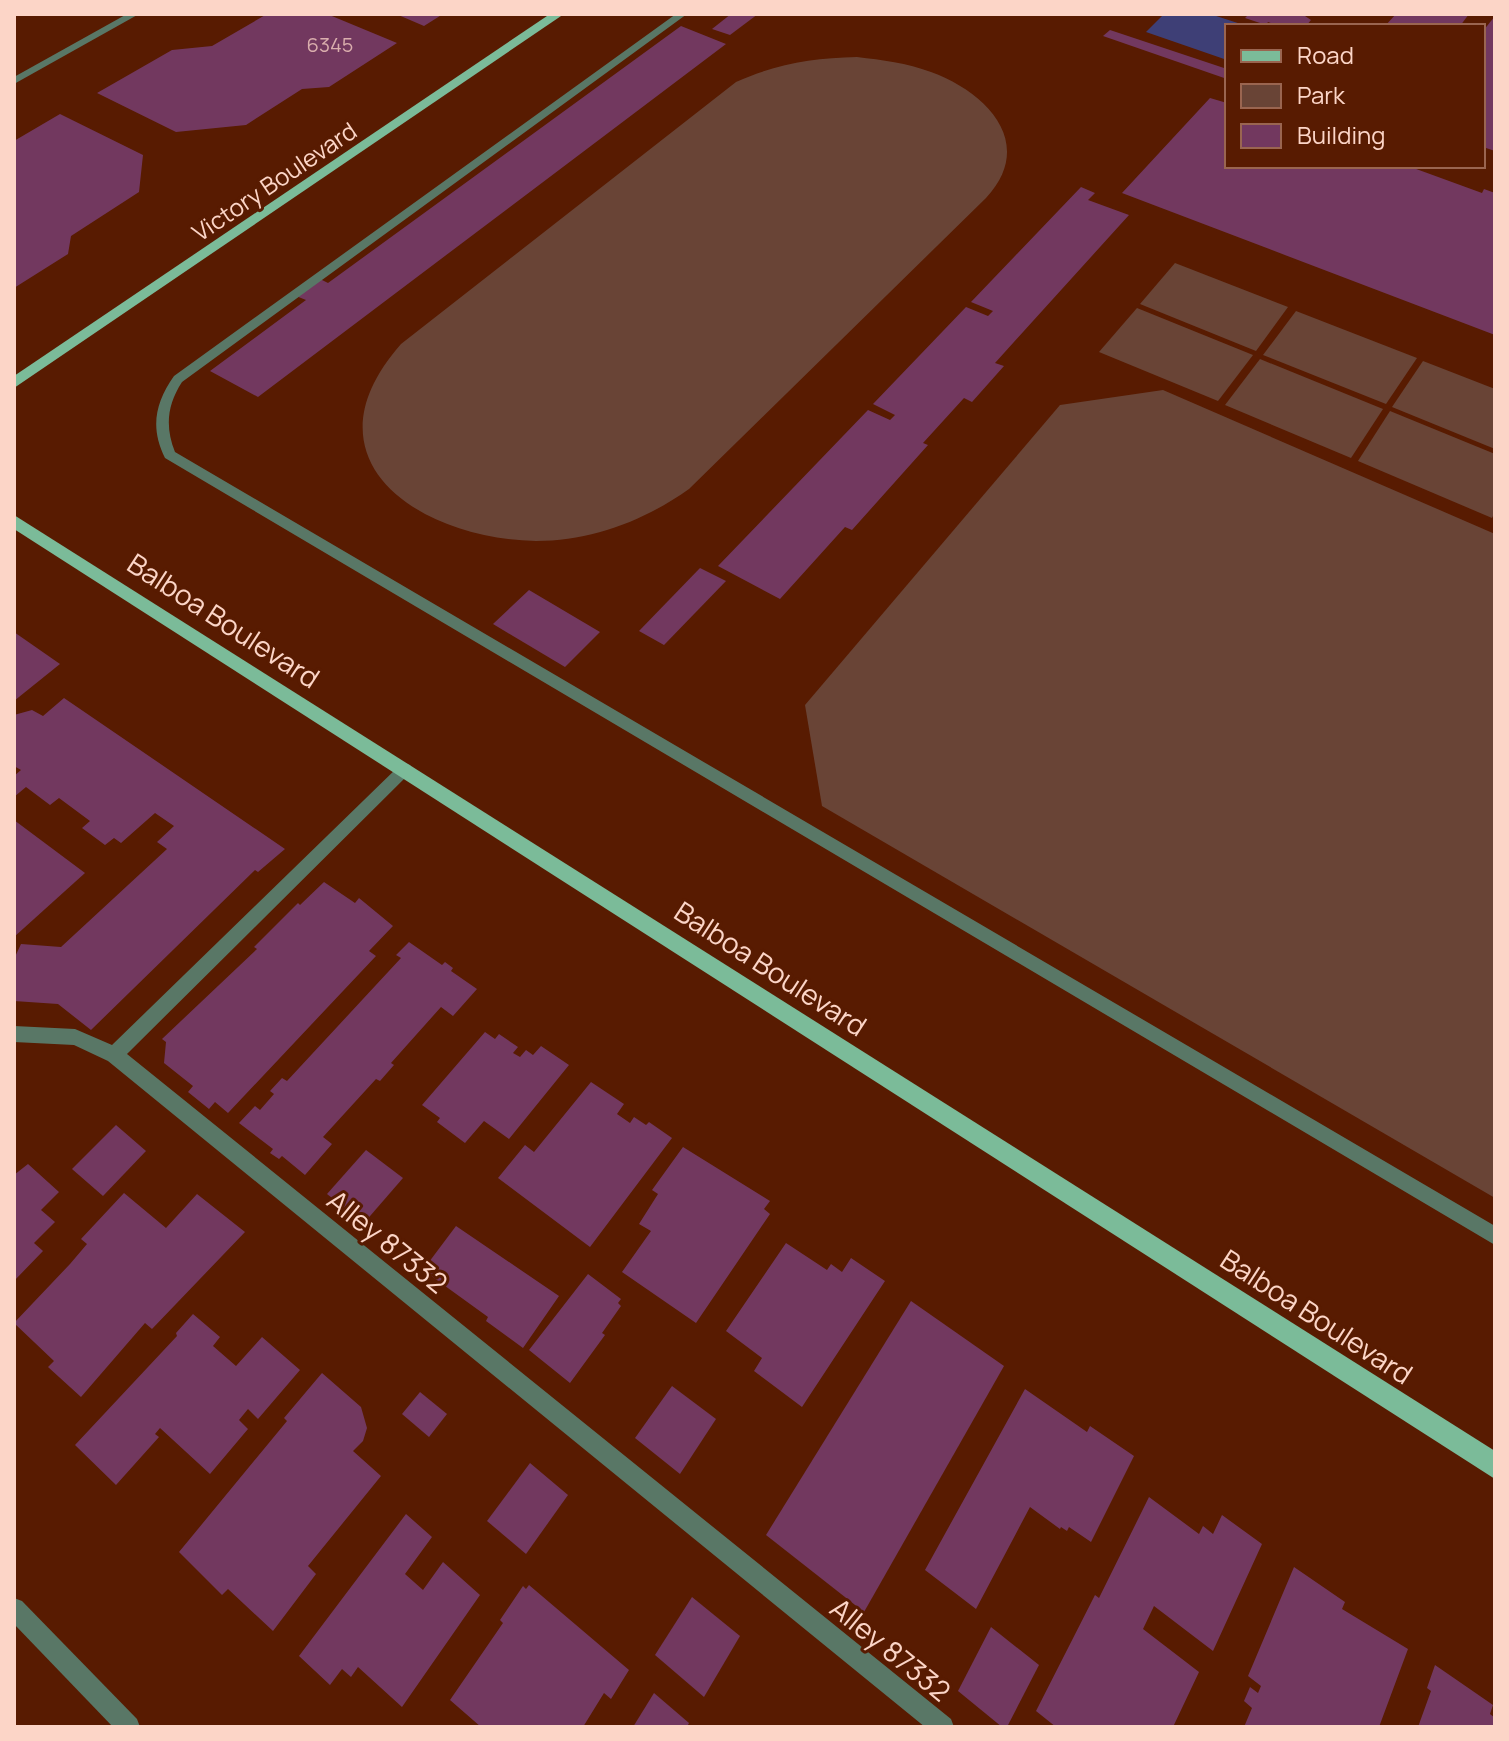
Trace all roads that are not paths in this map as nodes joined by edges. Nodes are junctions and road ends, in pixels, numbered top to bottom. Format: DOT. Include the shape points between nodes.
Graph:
graph roads {
  1 [pos="134,14"];
  2 [pos="558,14"];
  3 [pos="682,14"];
  4 [pos="14,81"];
  5 [pos="14,383"];
  6 [pos="14,521"];
  7 [pos="405,769"];
  8 [pos="14,1034"];
  9 [pos="114,1055"];
  10 [pos="1495,1236"];
  11 [pos="1495,1466"];
  12 [pos="14,1609"];
  13 [pos="129,1727"];
  14 [pos="943,1727"];
  1 -- 4 [label="street"];
  2 -- 5 [label="main road, Victory Boulevard"];
  3 -- 10 [label="street" via="178,379 163,400 162,438 170,455"];
  6 -- 7 [label="main road, Balboa Boulevard"];
  7 -- 9 [label="street"];
  7 -- 11 [label="main road, Balboa Boulevard"];
  8 -- 9 [label="street, Alley 87332" via="75,1037"];
  9 -- 14 [label="street, Alley 87332"];
  12 -- 13 [label="street"];
}
